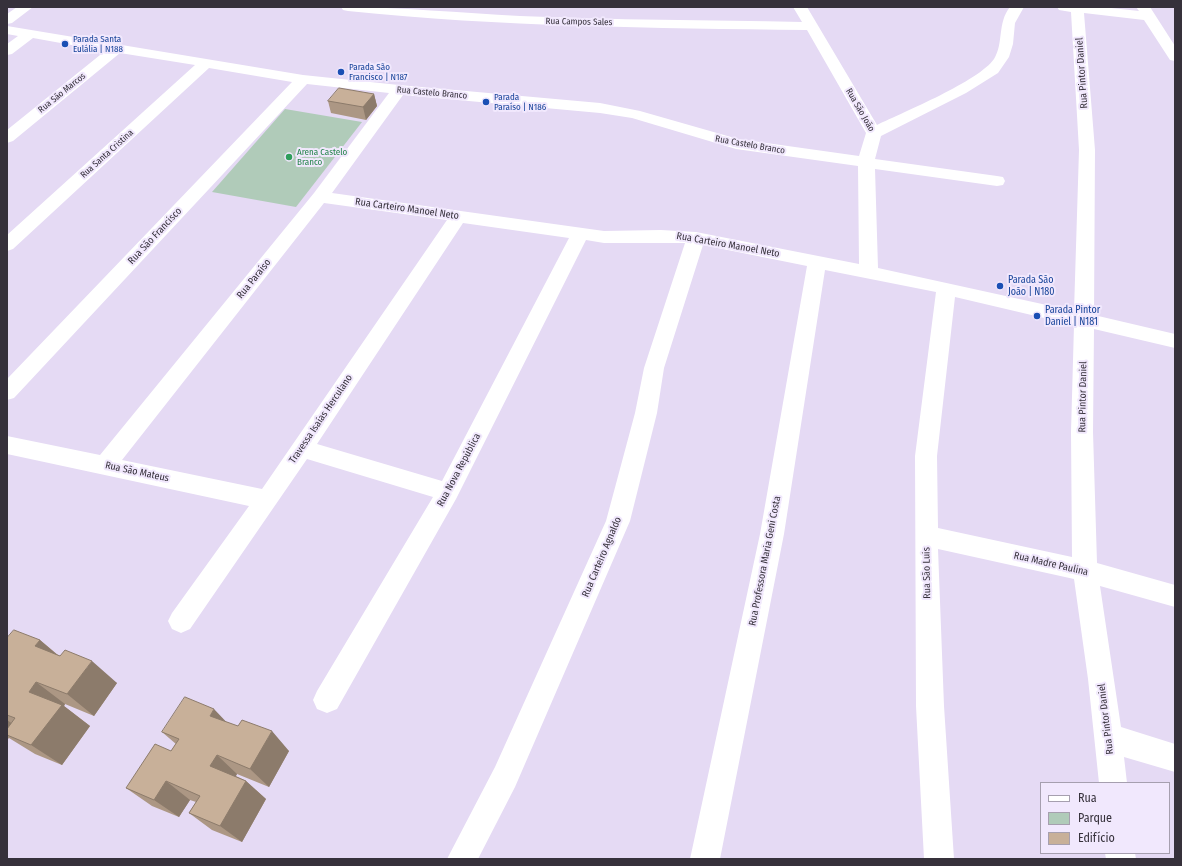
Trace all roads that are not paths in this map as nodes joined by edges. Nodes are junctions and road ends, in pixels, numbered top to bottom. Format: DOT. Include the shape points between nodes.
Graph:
graph roads {
  1 [pos="26,7"];
  2 [pos="348,7"];
  3 [pos="553,7"];
  4 [pos="800,7"];
  5 [pos="1017,7"];
  6 [pos="1073,8"];
  7 [pos="1146,12"];
  8 [pos="7,20"];
  9 [pos="552,21"];
  10 [pos="810,26"];
  11 [pos="7,30"];
  12 [pos="30,34"];
  13 [pos="117,48"];
  14 [pos="7,51"];
  15 [pos="1175,56"];
  16 [pos="206,63"];
  17 [pos="303,79"];
  18 [pos="399,90"];
  19 [pos="874,133"];
  20 [pos="7,138"];
  21 [pos="866,161"];
  22 [pos="998,181"];
  23 [pos="320,197"];
  24 [pos="459,216"];
  25 [pos="580,234"];
  26 [pos="696,238"];
  27 [pos="7,245"];
  28 [pos="817,262"];
  29 [pos="869,272"];
  30 [pos="946,288"];
  31 [pos="1085,319"];
  32 [pos="1175,341"];
  33 [pos="7,392"];
  34 [pos="7,445"];
  35 [pos="301,448"];
  36 [pos="105,466"];
  37 [pos="448,492"];
  38 [pos="267,500"];
  39 [pos="926,536"];
  40 [pos="1085,571"];
  41 [pos="1175,596"];
  42 [pos="181,621"];
  43 [pos="327,700"];
  44 [pos="1109,738"];
  45 [pos="1175,758"];
  46 [pos="1114,782"];
  47 [pos="462,859"];
  48 [pos="705,859"];
  49 [pos="939,859"];
  1 -- 8 [label="street"];
  2 -- 9 [label="street, Rua Campos Sales" via="464,17"];
  3 -- 9 [label="street"];
  4 -- 10 [label="street, Rua São João"];
  5 -- 19 [label="street" via="1008,23 1002,57 993,70 961,90"];
  6 -- 7 [label="street"];
  6 -- 31 [label="street, Rua Pintor Daniel" via="1087,150"];
  7 -- 15 [label="street"];
  9 -- 10 [label="street, Rua Campos Sales" via="657,18"];
  10 -- 19 [label="street, Rua São João"];
  11 -- 12 [label="street, Rua Castelo Branco"];
  12 -- 13 [label="street, Rua Castelo Branco"];
  12 -- 14 [label="street"];
  13 -- 16 [label="street, Rua Castelo Branco"];
  13 -- 20 [label="street, Rua São Marcos"];
  16 -- 17 [label="street, Rua Castelo Branco"];
  16 -- 27 [label="street, Rua Santa Cristina"];
  17 -- 18 [label="street, Rua Castelo Branco"];
  17 -- 33 [label="street, Rua São Francisco"];
  18 -- 21 [label="street, Rua Castelo Branco" via="600,108 634,114 736,144"];
  18 -- 23 [label="street, Rua Paraíso"];
  19 -- 21 [label="street, Rua São João"];
  21 -- 22 [label="street, Rua Castelo Branco"];
  21 -- 29 [label="street, Rua São João"];
  23 -- 24 [label="street, Rua Carteiro Manoel Neto"];
  23 -- 36 [label="street, Rua Paraíso"];
  24 -- 25 [label="street, Rua Carteiro Manoel Neto"];
  24 -- 35 [label="street, Travessa Isaías Herculano"];
  25 -- 26 [label="street, Rua Carteiro Manoel Neto" via="624,238 662,235"];
  25 -- 37 [label="street, Rua Nova República"];
  26 -- 28 [label="street, Rua Carteiro Manoel Neto"];
  26 -- 47 [label="street, Rua Carteiro Agnaldo" via="654,368 646,413 618,521 505,777"];
  28 -- 29 [label="street, Rua Carteiro Manoel Neto"];
  28 -- 48 [label="street, Rua Professora Maria Geni Costa" via="772,534"];
  29 -- 30 [label="street, Rua Carteiro Manoel Neto"];
  30 -- 31 [label="street, Rua Carteiro Manoel Neto"];
  30 -- 39 [label="street, Rua São Luis" via="926,456"];
  31 -- 32 [label="street, Rua Carteiro Manoel Neto"];
  31 -- 40 [label="street, Rua Pintor Daniel" via="1082,432"];
  34 -- 36 [label="street, Rua São Mateus"];
  35 -- 37 [label="street"];
  35 -- 38 [label="street, Travessa Isaías Herculano"];
  36 -- 38 [label="street, Rua São Mateus"];
  37 -- 43 [label="street, Rua Nova República"];
  38 -- 42 [label="street, Travessa Isaías Herculano"];
  39 -- 40 [label="street, Rua Madre Paulina"];
  39 -- 49 [label="street, Rua São Luis" via="930,706"];
  40 -- 41 [label="street, Rua Madre Paulina"];
  40 -- 44 [label="street, Rua Pintor Daniel"];
  44 -- 45 [label="street"];
  44 -- 46 [label="street, Rua Pintor Daniel"];
}
